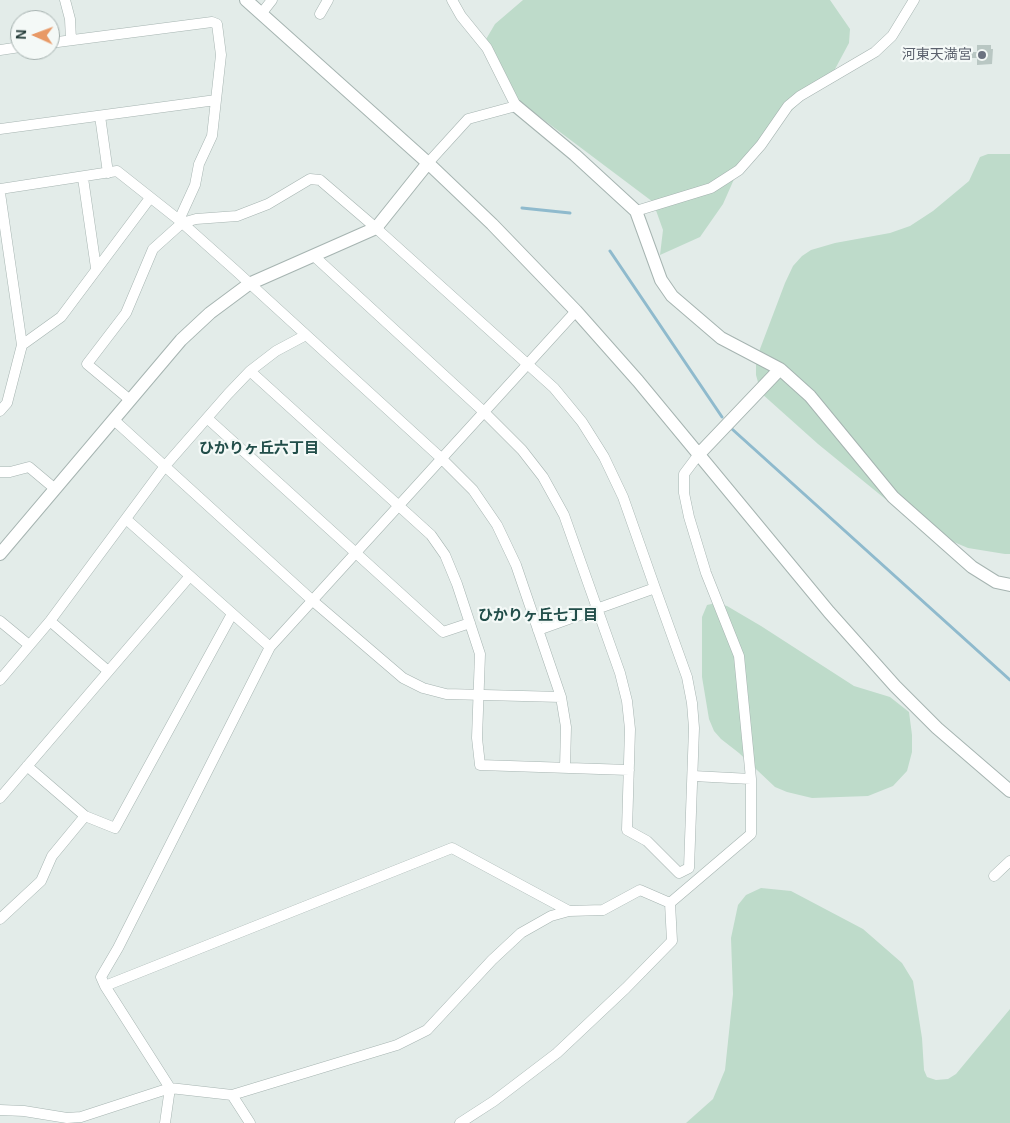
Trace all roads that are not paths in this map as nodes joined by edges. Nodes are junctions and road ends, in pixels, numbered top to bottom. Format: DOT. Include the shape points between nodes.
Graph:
graph roads {
  1 [pos="65,0"];
  2 [pos="246,0"];
  3 [pos="272,0"];
  4 [pos="328,0"];
  5 [pos="452,0"];
  6 [pos="914,0"];
  7 [pos="261,14"];
  8 [pos="320,14"];
  9 [pos="71,40"];
  10 [pos="60,42"];
  11 [pos="216,100"];
  12 [pos="516,106"];
  13 [pos="100,116"];
  14 [pos="0,129"];
  15 [pos="428,163"];
  16 [pos="108,173"];
  17 [pos="83,178"];
  18 [pos="0,191"];
  19 [pos="150,198"];
  20 [pos="636,211"];
  21 [pos="180,221"];
  22 [pos="376,228"];
  23 [pos="314,256"];
  24 [pos="96,268"];
  25 [pos="249,284"];
  26 [pos="576,311"];
  27 [pos="306,335"];
  28 [pos="22,345"];
  29 [pos="526,364"];
  30 [pos="780,369"];
  31 [pos="250,372"];
  32 [pos="130,400"];
  33 [pos="0,411"];
  34 [pos="484,412"];
  35 [pos="206,418"];
  36 [pos="114,420"];
  37 [pos="699,454"];
  38 [pos="441,458"];
  39 [pos="165,466"];
  40 [pos="0,472"];
  41 [pos="54,488"];
  42 [pos="398,506"];
  43 [pos="126,519"];
  44 [pos="0,554"];
  45 [pos="356,554"];
  46 [pos="190,576"];
  47 [pos="1010,586"];
  48 [pos="655,588"];
  49 [pos="313,601"];
  50 [pos="597,608"];
  51 [pos="232,614"];
  52 [pos="0,621"];
  53 [pos="50,621"];
  54 [pos="470,622"];
  55 [pos="538,630"];
  56 [pos="29,645"];
  57 [pos="270,647"];
  58 [pos="108,671"];
  59 [pos="0,680"];
  60 [pos="479,696"];
  61 [pos="561,697"];
  62 [pos="27,766"];
  63 [pos="565,768"];
  64 [pos="629,770"];
  65 [pos="692,776"];
  66 [pos="751,779"];
  67 [pos="1010,791"];
  68 [pos="0,798"];
  69 [pos="86,816"];
  70 [pos="1010,862"];
  71 [pos="994,876"];
  72 [pos="670,903"];
  73 [pos="569,911"];
  74 [pos="0,919"];
  75 [pos="105,986"];
  76 [pos="170,1088"];
  77 [pos="232,1095"];
  78 [pos="0,1110"];
  79 [pos="165,1123"];
  80 [pos="250,1123"];
  81 [pos="460,1123"];
  1 -- 9 [label="street"];
  2 -- 7 [label="street"];
  3 -- 7 [label="street"];
  4 -- 8 [label="street"];
  5 -- 12 [label="street" via="487,48"];
  6 -- 20 [label="street" via="892,36 875,52 788,106 739,170 711,188"];
  7 -- 15 [label="street"];
  9 -- 10 [label="street"];
  9 -- 11 [label="street" via="212,22 216,24 221,55"];
  11 -- 13 [label="street"];
  11 -- 21 [label="street" via="212,136"];
  12 -- 15 [label="street" via="468,119"];
  12 -- 20 [label="street"];
  13 -- 14 [label="street"];
  13 -- 16 [label="street"];
  15 -- 22 [label="street"];
  15 -- 26 [label="street"];
  16 -- 17 [label="street"];
  16 -- 19 [label="street" via="117,171"];
  17 -- 18 [label="street"];
  17 -- 24 [label="street"];
  18 -- 28 [label="street"];
  19 -- 21 [label="street"];
  19 -- 24 [label="street"];
  20 -- 30 [label="street" via="662,280 672,296 721,338"];
  21 -- 22 [label="street" via="237,216 268,204 310,179 320,180"];
  21 -- 25 [label="street"];
  21 -- 32 [label="street" via="153,249 126,313 87,364"];
  22 -- 23 [label="street"];
  22 -- 29 [label="street"];
  23 -- 25 [label="street"];
  23 -- 34 [label="street"];
  24 -- 28 [label="street" via="61,317"];
  25 -- 27 [label="street"];
  25 -- 32 [label="street" via="210,312 181,340"];
  26 -- 29 [label="street"];
  26 -- 37 [label="street"];
  27 -- 31 [label="street" via="276,351"];
  27 -- 38 [label="street"];
  28 -- 33 [label="street" via="7,403"];
  29 -- 34 [label="street"];
  29 -- 48 [label="street" via="554,388 582,422 604,457 623,497"];
  30 -- 37 [label="street"];
  30 -- 47 [label="street" via="810,396 892,497 972,567 996,582"];
  31 -- 35 [label="street"];
  31 -- 42 [label="street"];
  32 -- 36 [label="street"];
  34 -- 38 [label="street"];
  34 -- 50 [label="street" via="522,450 543,477 564,515"];
  35 -- 39 [label="street"];
  35 -- 45 [label="street"];
  36 -- 39 [label="street"];
  36 -- 41 [label="street"];
  37 -- 66 [label="street" via="684,474 684,493 706,573 739,656"];
  37 -- 67 [label="street" via="829,612 895,686 937,728"];
  38 -- 42 [label="street"];
  38 -- 55 [label="street" via="473,490 497,525 516,565"];
  39 -- 43 [label="street"];
  39 -- 49 [label="street"];
  40 -- 41 [label="street" via="29,467"];
  41 -- 44 [label="street"];
  42 -- 45 [label="street"];
  42 -- 54 [label="street" via="431,536 445,555"];
  43 -- 46 [label="street"];
  43 -- 53 [label="street"];
  45 -- 49 [label="street"];
  45 -- 54 [label="street" via="442,632"];
  46 -- 51 [label="street"];
  46 -- 58 [label="street"];
  48 -- 50 [label="street"];
  48 -- 65 [label="street" via="692,703"];
  49 -- 57 [label="street"];
  49 -- 60 [label="street" via="403,678 446,694"];
  50 -- 55 [label="street"];
  50 -- 64 [label="street" via="627,701"];
  51 -- 57 [label="street"];
  51 -- 69 [label="street" via="115,828"];
  52 -- 56 [label="street"];
  53 -- 56 [label="street"];
  53 -- 58 [label="street"];
  54 -- 60 [label="street" via="480,654"];
  55 -- 61 [label="street"];
  56 -- 59 [label="street"];
  57 -- 75 [label="street" via="101,977"];
  58 -- 62 [label="street"];
  60 -- 61 [label="street"];
  60 -- 63 [label="street" via="477,738 480,766"];
  61 -- 63 [label="street" via="566,727"];
  62 -- 68 [label="street"];
  62 -- 69 [label="street"];
  63 -- 64 [label="street"];
  64 -- 65 [label="street" via="627,830 646,841 679,873 689,868"];
  65 -- 66 [label="street"];
  66 -- 72 [label="street" via="751,834"];
  69 -- 74 [label="street" via="52,856 40,881"];
  70 -- 71 [label="street"];
  72 -- 73 [label="street" via="640,890 603,910"];
  72 -- 81 [label="street" via="672,941 557,1053"];
  73 -- 75 [label="street" via="452,848"];
  73 -- 77 [label="street" via="551,916 521,933 427,1030 397,1045"];
  75 -- 76 [label="street"];
  76 -- 77 [label="street"];
  76 -- 78 [label="street" via="81,1117"];
  76 -- 79 [label="street"];
  77 -- 80 [label="street"];
}
